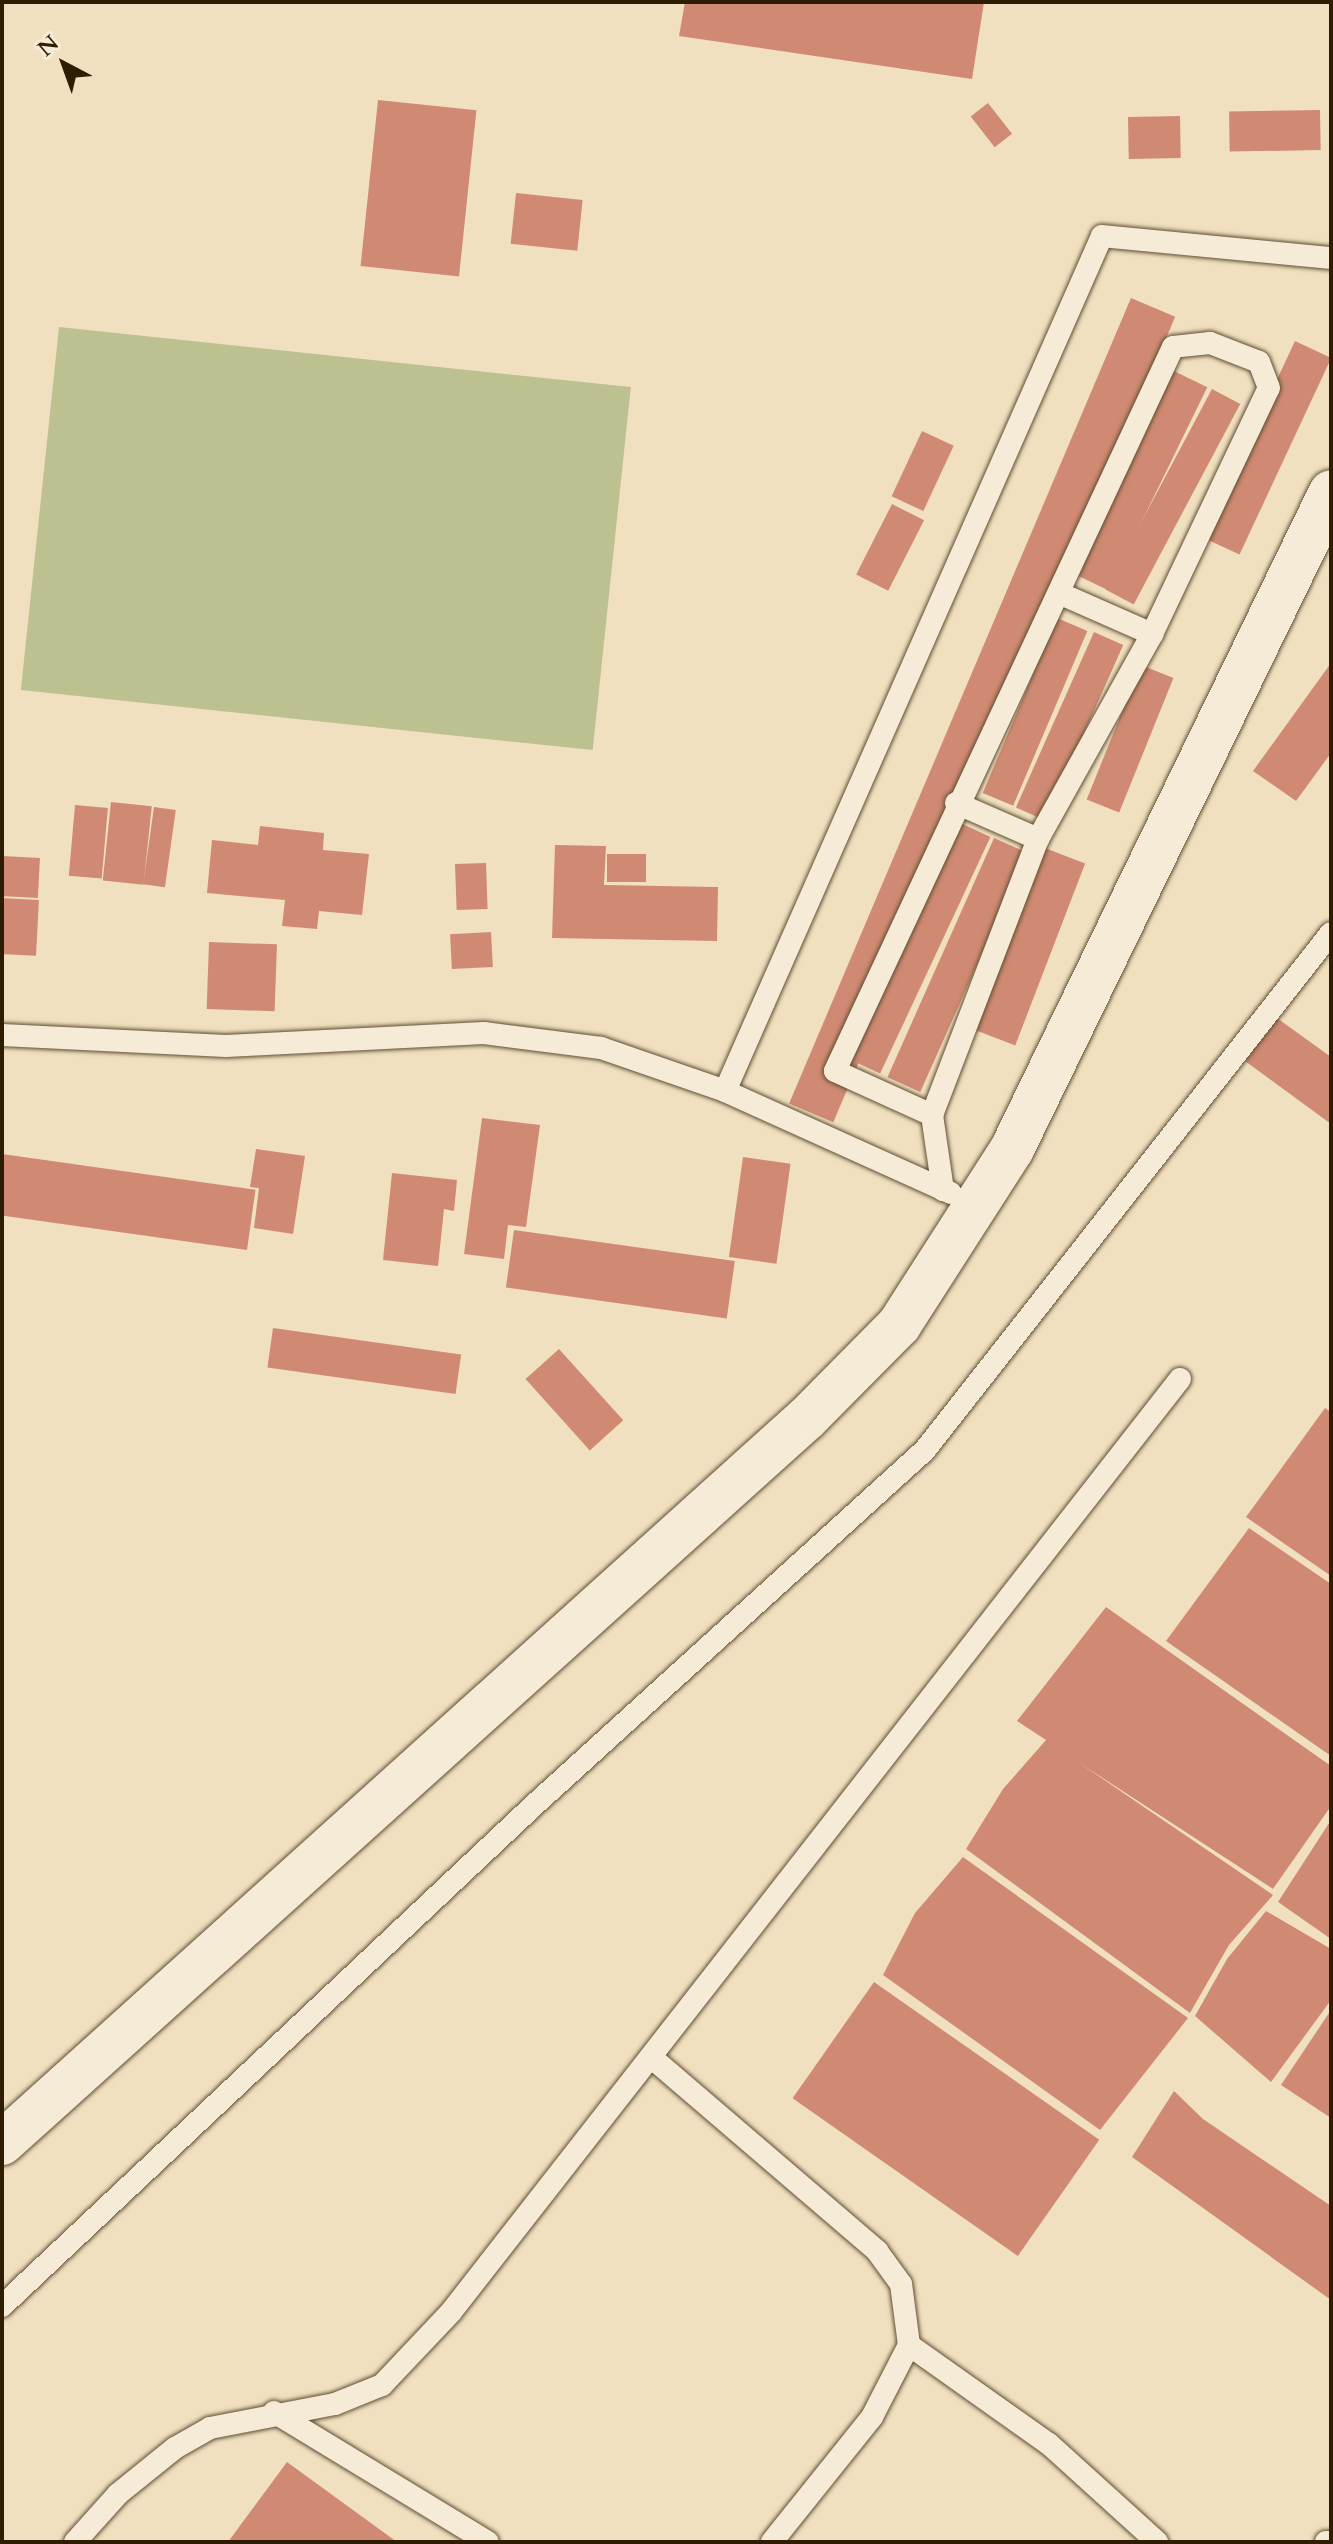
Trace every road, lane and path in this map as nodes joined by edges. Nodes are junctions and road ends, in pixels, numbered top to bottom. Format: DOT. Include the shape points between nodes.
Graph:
graph roads {
  1 [pos="1331,258"];
  2 [pos="1331,492"];
  3 [pos="1059,593"];
  4 [pos="1152,634"];
  5 [pos="956,803"];
  6 [pos="1038,839"];
  7 [pos="1331,933"];
  8 [pos="2,1035"];
  9 [pos="725,1091"];
  10 [pos="932,1115"];
  11 [pos="961,1198"];
  12 [pos="1180,1379"];
  13 [pos="651,2057"];
  14 [pos="2,2143"];
  15 [pos="2,2306"];
  16 [pos="909,2345"];
  17 [pos="274,2412"];
  18 [pos="75,2542"];
  19 [pos="488,2542"];
  20 [pos="772,2542"];
  21 [pos="1157,2542"];
  1 -- 9 [label="lane" via="1102,236"];
  2 -- 11 [label="street" via="1012,1149"];
  3 -- 4 [label="lane"];
  3 -- 4 [label="lane" via="1173,347 1210,343 1259,362 1269,388"];
  3 -- 5 [label="lane"];
  4 -- 6 [label="lane"];
  5 -- 6 [label="lane"];
  5 -- 10 [label="lane" via="835,1071"];
  6 -- 10 [label="lane"];
  7 -- 15 [label="lane" via="925,1450 532,1807"];
  8 -- 9 [label="lane" via="226,1046 484,1033 601,1048"];
  9 -- 11 [label="lane"];
  10 -- 11 [label="lane"];
  11 -- 14 [label="street" via="899,1325 816,1409"];
  12 -- 13 [label="lane"];
  13 -- 16 [label="lane" via="877,2251 901,2284"];
  13 -- 17 [label="lane" via="451,2312 382,2385 335,2404"];
  16 -- 20 [label="lane" via="872,2417"];
  16 -- 21 [label="lane" via="1049,2444"];
  17 -- 18 [label="lane" via="210,2428 175,2448 118,2494"];
  17 -- 19 [label="lane"];
}
